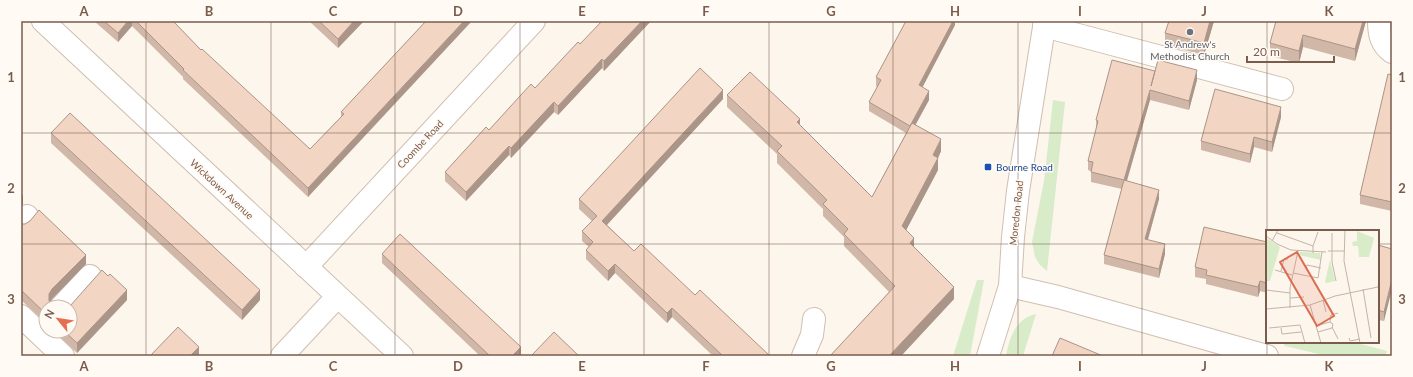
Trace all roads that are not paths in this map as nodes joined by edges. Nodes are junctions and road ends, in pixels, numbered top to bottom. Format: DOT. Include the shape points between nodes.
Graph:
graph roads {
  1 [pos="43,21"];
  2 [pos="534,21"];
  3 [pos="1379,21"];
  4 [pos="1044,24"];
  5 [pos="1392,52"];
  6 [pos="1282,89"];
  7 [pos="306,267"];
  8 [pos="90,276"];
  9 [pos="1010,286"];
  10 [pos="337,297"];
  11 [pos="68,299"];
  12 [pos="21,316"];
  13 [pos="814,319"];
  14 [pos="38,326"];
  15 [pos="50,339"];
  16 [pos="62,356"];
  17 [pos="282,356"];
  18 [pos="402,356"];
  19 [pos="803,356"];
  20 [pos="988,356"];
  21 [pos="1267,356"];
  1 -- 7 [label="street, Wickdown Avenue"];
  2 -- 7 [label="street, Coombe Road"];
  3 -- 5 [label="street" via="1382,42"];
  4 -- 6 [label="street"];
  4 -- 9 [label="street, Moredon Road" via="1018,191"];
  7 -- 10 [label="street, Wickdown Avenue"];
  8 -- 11 [label="street"];
  9 -- 20 [label="street, Moredon Road"];
  9 -- 21 [label="street"];
  10 -- 17 [label="street"];
  10 -- 18 [label="street, Wickdown Avenue"];
  12 -- 14 [label="street"];
  13 -- 19 [label="street" via="812,335"];
  15 -- 16 [label="street"];
}
